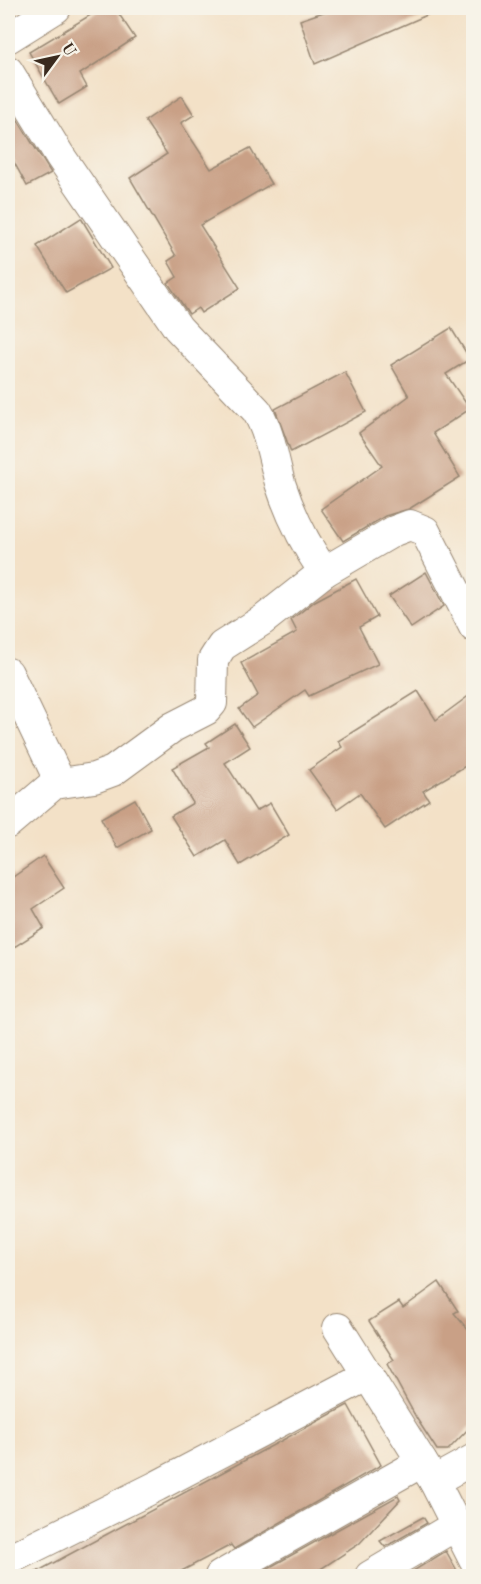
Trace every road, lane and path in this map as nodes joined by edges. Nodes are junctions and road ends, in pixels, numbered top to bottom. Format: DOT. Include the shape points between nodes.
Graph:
graph roads {
  1 [pos="56,8"];
  2 [pos="8,38"];
  3 [pos="8,71"];
  4 [pos="324,572"];
  5 [pos="474,627"];
  6 [pos="8,673"];
  7 [pos="60,782"];
  8 [pos="8,823"];
  9 [pos="338,1328"];
  10 [pos="368,1375"];
  11 [pos="474,1459"];
  12 [pos="428,1472"];
  13 [pos="455,1526"];
  14 [pos="8,1560"];
  15 [pos="474,1560"];
  16 [pos="220,1576"];
  17 [pos="370,1576"];
  1 -- 2 [label="street"];
  3 -- 4 [label="street" via="60,156 178,328 257,411 266,427 294,517"];
  4 -- 5 [label="street" via="394,531 410,525 419,527 425,531"];
  4 -- 7 [label="street" via="263,620 222,646 213,660 212,703 206,710 173,727 112,771 94,778"];
  6 -- 7 [label="street"];
  7 -- 8 [label="street"];
  9 -- 10 [label="street"];
  10 -- 12 [label="street"];
  10 -- 14 [label="street"];
  11 -- 12 [label="street"];
  12 -- 13 [label="street"];
  12 -- 16 [label="street"];
  13 -- 15 [label="street"];
  13 -- 17 [label="street"];
}
